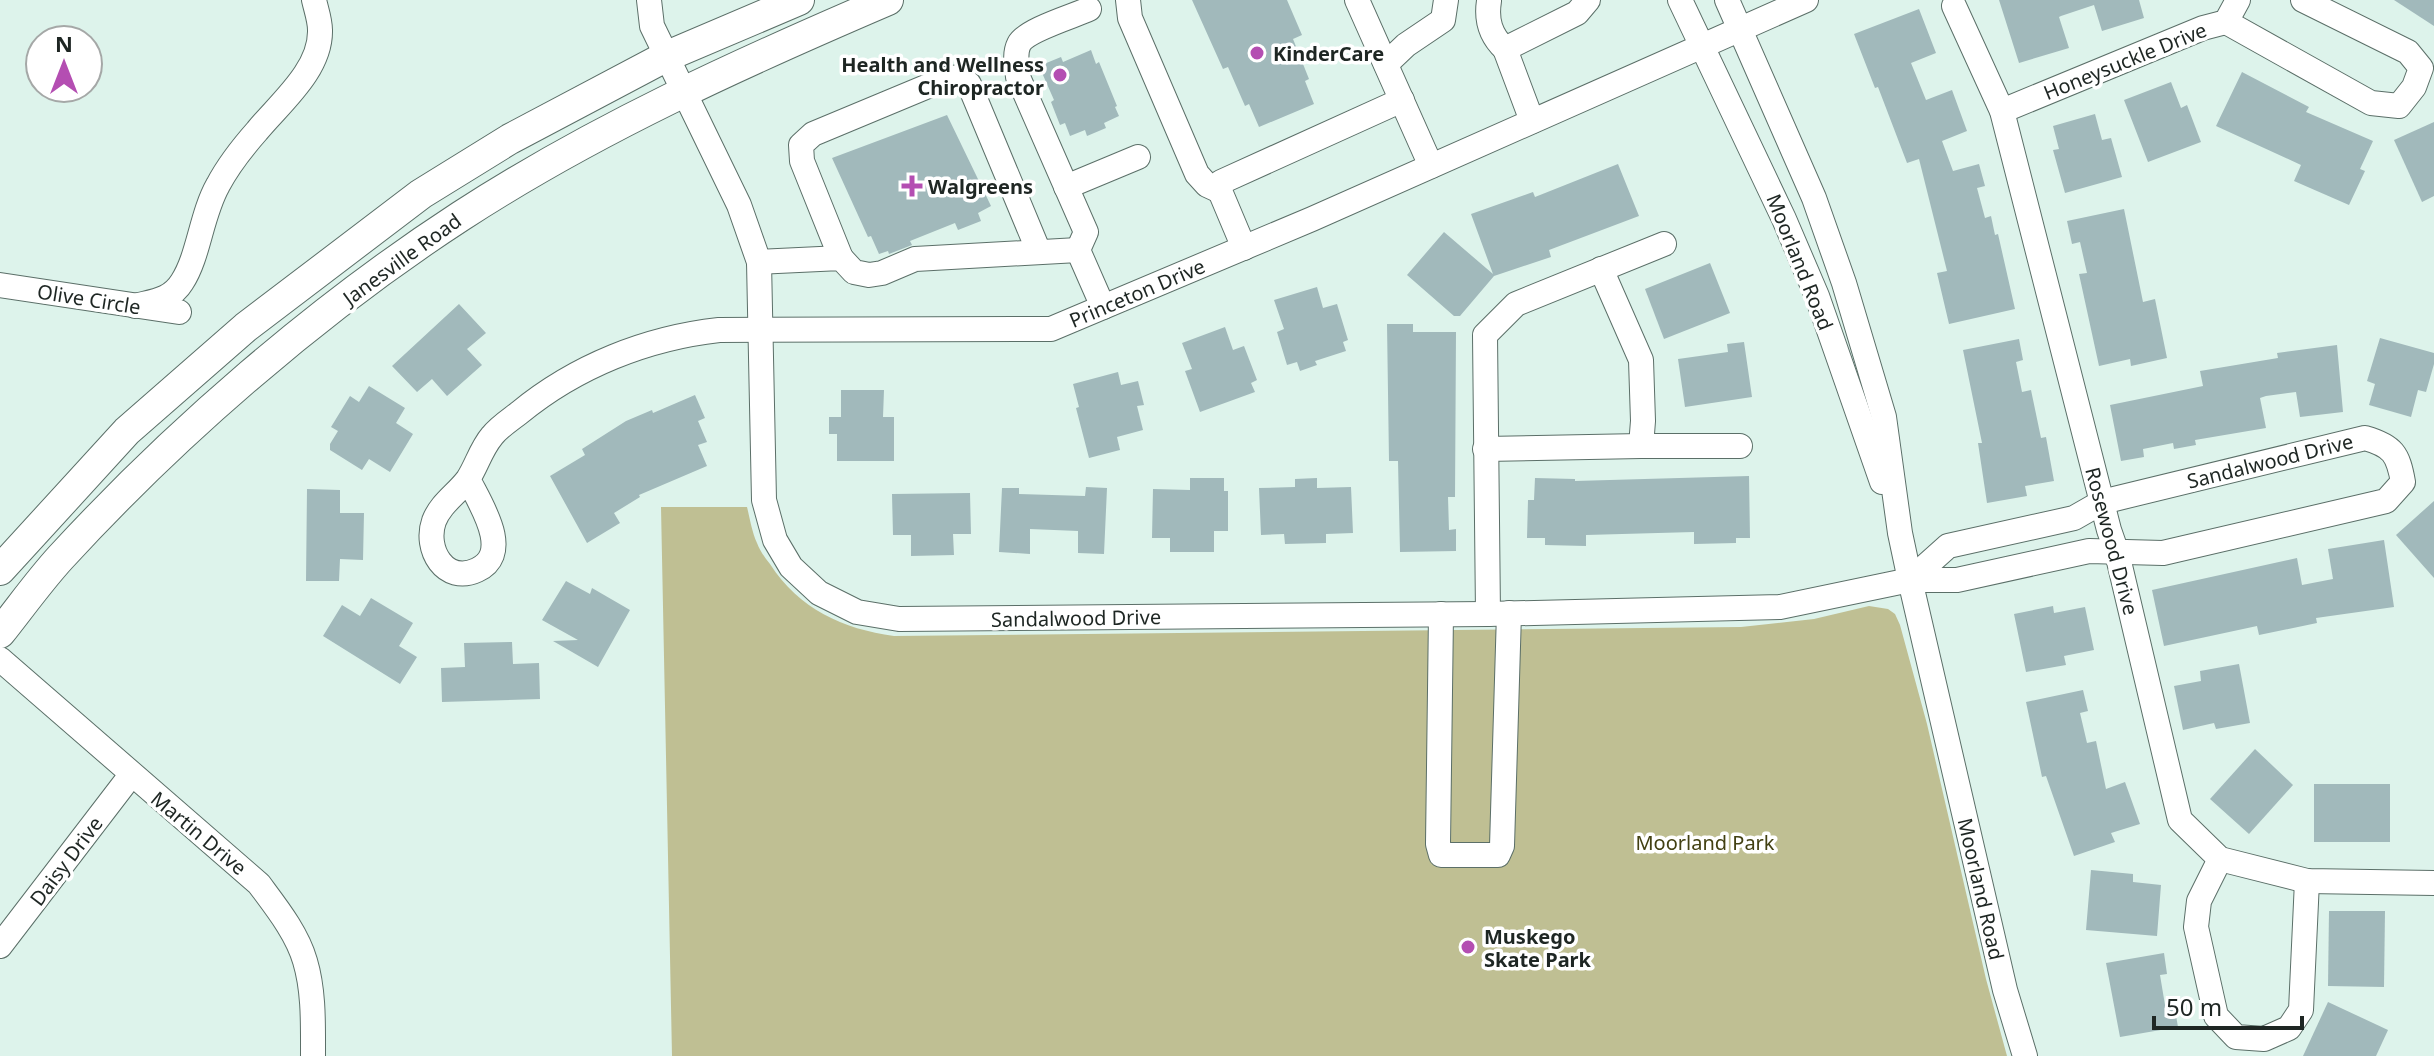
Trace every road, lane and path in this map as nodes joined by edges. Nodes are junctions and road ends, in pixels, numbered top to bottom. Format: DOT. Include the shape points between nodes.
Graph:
graph roads {
  1 [pos="314,0"];
  2 [pos="649,0"];
  3 [pos="799,0"];
  4 [pos="888,0"];
  5 [pos="1128,0"];
  6 [pos="1357,0"];
  7 [pos="1446,0"];
  8 [pos="1489,0"];
  9 [pos="1588,0"];
  10 [pos="1680,0"];
  11 [pos="1727,0"];
  12 [pos="1806,0"];
  13 [pos="2238,0"];
  14 [pos="2303,0"];
  15 [pos="1954,6"];
  16 [pos="1089,9"];
  17 [pos="2226,22"];
  18 [pos="1741,28"];
  19 [pos="1703,44"];
  20 [pos="1505,49"];
  21 [pos="665,57"];
  22 [pos="1386,64"];
  23 [pos="683,92"];
  24 [pos="1402,100"];
  25 [pos="2002,111"];
  26 [pos="1532,121"];
  27 [pos="1138,157"];
  28 [pos="1431,166"];
  29 [pos="1066,187"];
  30 [pos="1220,191"];
  31 [pos="1664,244"];
  32 [pos="1244,248"];
  33 [pos="1078,250"];
  34 [pos="1039,252"];
  35 [pos="841,258"];
  36 [pos="759,262"];
  37 [pos="1601,269"];
  38 [pos="0,285"];
  39 [pos="135,306"];
  40 [pos="1103,307"];
  41 [pos="179,312"];
  42 [pos="761,330"];
  43 [pos="1641,446"];
  44 [pos="1740,446"];
  45 [pos="1485,449"];
  46 [pos="468,479"];
  47 [pos="2102,502"];
  48 [pos="1900,533"];
  49 [pos="2117,553"];
  50 [pos="0,570"];
  51 [pos="1910,580"];
  52 [pos="1441,614"];
  53 [pos="1498,614"];
  54 [pos="0,633"];
  55 [pos="0,659"];
  56 [pos="131,775"];
  57 [pos="2220,859"];
  58 [pos="2307,881"];
  59 [pos="2434,883"];
  60 [pos="0,946"];
  61 [pos="313,1056"];
  62 [pos="2025,1056"];
  1 -- 39 [label="street" via="320,31 312,62 216,187 182,283 169,297"];
  2 -- 21 [label="street, Sandalwood Drive" via="652,26"];
  3 -- 21 [label="main road, Janesville Road"];
  4 -- 23 [label="main road, Janesville Road"];
  5 -- 30 [label="street" via="1130,18 1197,174"];
  6 -- 22 [label="street"];
  7 -- 22 [label="street" via="1443,20"];
  8 -- 20 [label="street" via="1490,29"];
  9 -- 20 [label="street" via="1577,13"];
  10 -- 19 [label="street, Moorland Road"];
  11 -- 18 [label="street, Moorland Road"];
  12 -- 18 [label="street, Princeton Drive"];
  13 -- 17 [label="street, Honeysuckle Drive"];
  14 -- 17 [label="street" via="2408,52 2421,68 2399,106 2371,103"];
  15 -- 25 [label="street, Rosewood Drive"];
  16 -- 29 [label="street" via="1031,34 1019,43 1015,60"];
  17 -- 25 [label="street, Honeysuckle Drive"];
  18 -- 19 [label="street, Princeton Drive"];
  18 -- 48 [label="street, Moorland Road" via="1814,198 1844,283 1884,417"];
  19 -- 26 [label="street, Princeton Drive"];
  19 -- 48 [label="street, Moorland Road" via="1817,296"];
  20 -- 26 [label="street"];
  21 -- 23 [label="street, Sandalwood Drive"];
  21 -- 50 [label="main road, Janesville Road" via="510,139 421,194 258,317 127,431"];
  22 -- 24 [label="street"];
  23 -- 36 [label="street, Sandalwood Drive" via="739,205"];
  23 -- 54 [label="main road, Janesville Road" via="461,216 311,325 126,490 59,559"];
  24 -- 28 [label="street"];
  24 -- 30 [label="street" via="1234,175 1221,182"];
  25 -- 47 [label="street, Rosewood Drive"];
  26 -- 28 [label="street, Princeton Drive"];
  27 -- 29 [label="street"];
  28 -- 32 [label="street, Princeton Drive"];
  29 -- 33 [label="street" via="1086,232"];
  30 -- 32 [label="street"];
  31 -- 37 [label="street"];
  32 -- 40 [label="street, Princeton Drive"];
  33 -- 34 [label="street"];
  33 -- 40 [label="street"];
  34 -- 35 [label="street" via="915,259 869,275 854,272"];
  34 -- 35 [label="street" via="969,84 958,77 813,134 801,145 802,161"];
  35 -- 36 [label="street"];
  36 -- 42 [label="street, Sandalwood Drive"];
  37 -- 43 [label="street" via="1641,360"];
  37 -- 45 [label="street" via="1516,304 1485,335"];
  38 -- 39 [label="street, Olive Circle"];
  39 -- 41 [label="street, Olive Circle"];
  40 -- 42 [label="street, Princeton Drive" via="1051,329"];
  42 -- 46 [label="street, Princeton Drive" via="692,333 600,363 557,386 495,433"];
  42 -- 52 [label="street, Sandalwood Drive" via="764,500 775,540 791,567 819,593 857,612 899,619"];
  43 -- 44 [label="street"];
  43 -- 45 [label="street"];
  45 -- 53 [label="street"];
  47 -- 49 [label="street, Rosewood Drive"];
  47 -- 49 [label="street, Sandalwood Drive" via="2365,438 2385,444 2399,460 2403,482 2386,501 2163,553"];
  47 -- 51 [label="street, Sandalwood Drive" via="2074,518 1948,546"];
  48 -- 51 [label="street, Moorland Road"];
  49 -- 51 [label="street, Sandalwood Drive" via="2089,551 1957,580"];
  49 -- 57 [label="street, Rosewood Drive" via="2180,820"];
  51 -- 53 [label="street, Sandalwood Drive" via="1780,607"];
  51 -- 62 [label="street, Moorland Road"];
  52 -- 53 [label="street, Sandalwood Drive"];
  52 -- 53 [label="street" via="1441,855 1498,855 1502,846"];
  55 -- 56 [label="street, Martin Drive"];
  56 -- 60 [label="street, Daisy Drive"];
  56 -- 61 [label="street, Martin Drive" via="259,884 286,923 305,959"];
  57 -- 58 [label="street"];
  57 -- 58 [label="street" via="2199,901 2196,927 2216,1016 2236,1037 2264,1039 2289,1028 2301,1010"];
  58 -- 59 [label="street"];
}
